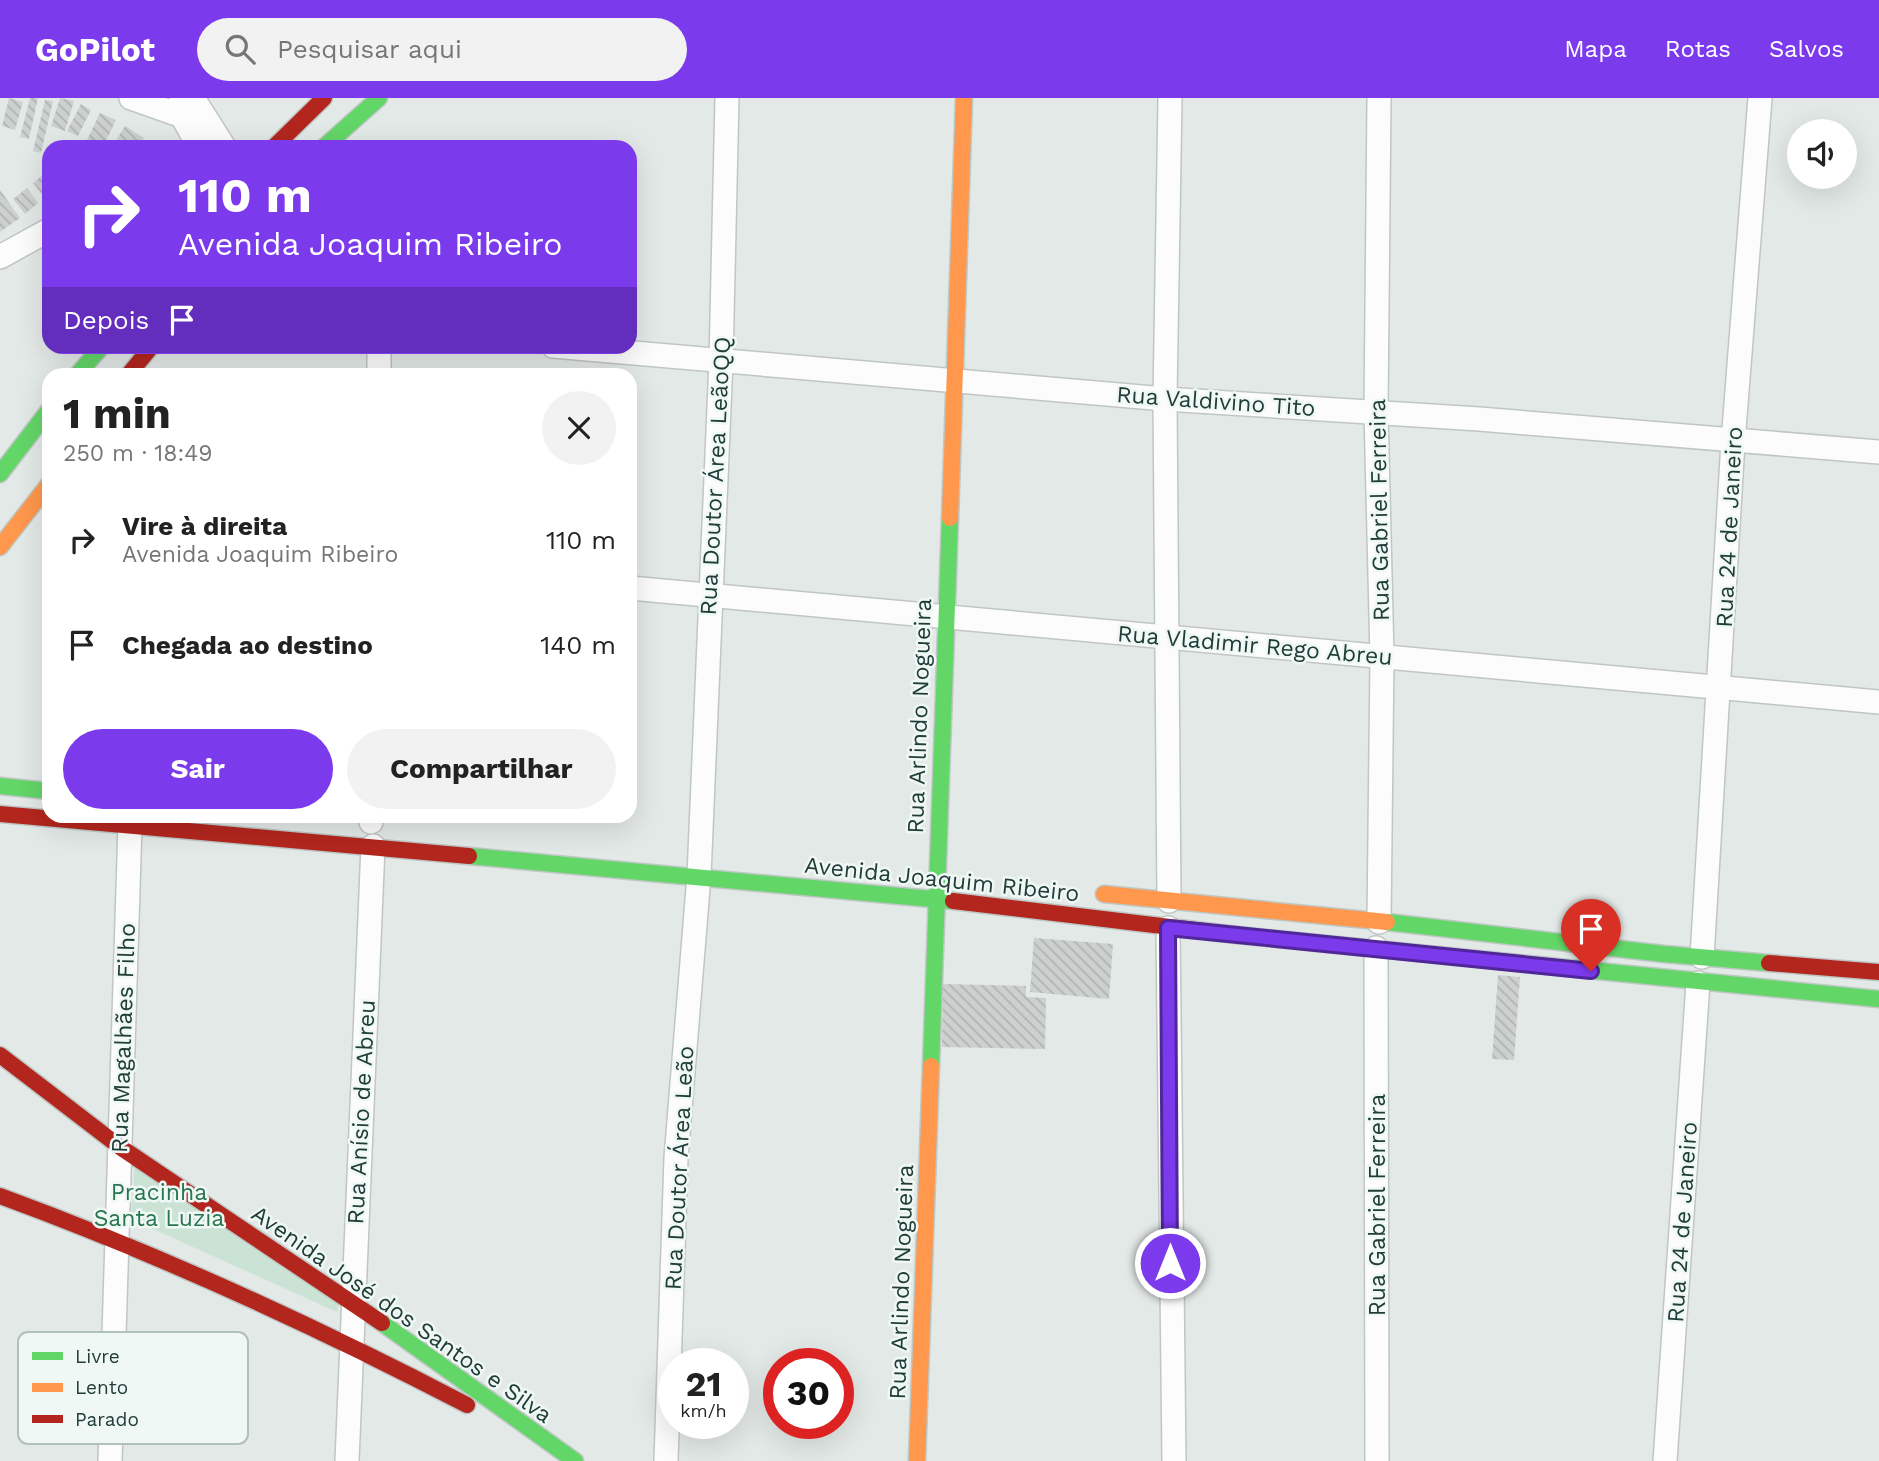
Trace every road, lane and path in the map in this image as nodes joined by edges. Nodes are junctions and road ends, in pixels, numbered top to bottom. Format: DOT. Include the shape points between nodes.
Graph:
graph roads {
  1 [pos="131,98"];
  2 [pos="324,98"];
  3 [pos="379,98"];
  4 [pos="727,98"];
  5 [pos="964,98"];
  6 [pos="1170,98"];
  7 [pos="1379,98"];
  8 [pos="1760,98"];
  9 [pos="185,104"];
  10 [pos="197,140"];
  11 [pos="217,140"];
  12 [pos="281,140"];
  13 [pos="332,140"];
  14 [pos="42,234"];
  15 [pos="0,257"];
  16 [pos="637,353"];
  17 [pos="95,354"];
  18 [pos="721,361"];
  19 [pos="83,368"];
  20 [pos="954,381"];
  21 [pos="1165,399"];
  22 [pos="1376,411"];
  23 [pos="42,419"];
  24 [pos="1733,442"];
  25 [pos="1879,452"];
  26 [pos="0,474"];
  27 [pos="42,493"];
  28 [pos="0,547"];
  29 [pos="637,589"];
  30 [pos="710,595"];
  31 [pos="945,617"];
  32 [pos="1167,637"];
  33 [pos="1382,657"];
  34 [pos="1719,688"];
  35 [pos="1879,702"];
  36 [pos="0,786"];
  37 [pos="42,790"];
  38 [pos="0,814"];
  39 [pos="42,818"];
  40 [pos="106,823"];
  41 [pos="130,825"];
  42 [pos="373,846"];
  43 [pos="699,859"];
  44 [pos="916,872"];
  45 [pos="943,875"];
  46 [pos="1081,892"];
  47 [pos="938,900"];
  48 [pos="1169,901"];
  49 [pos="1379,922"];
  50 [pos="1168,928"];
  51 [pos="1376,948"];
  52 [pos="1702,957"];
  53 [pos="1879,972"];
  54 [pos="1698,982"];
  55 [pos="1879,999"];
  56 [pos="0,1055"];
  57 [pos="120,1147"];
  58 [pos="0,1196"];
  59 [pos="118,1239"];
  60 [pos="352,1301"];
  61 [pos="115,1332"];
  62 [pos="351,1345"];
  63 [pos="553,1448"];
  64 [pos="347,1461"];
  65 [pos="575,1461"];
  66 [pos="666,1461"];
  67 [pos="917,1461"];
  68 [pos="1174,1461"];
  69 [pos="1377,1461"];
  70 [pos="1665,1461"];
  1 -- 9 [label="street"];
  2 -- 12 [label="main road"];
  3 -- 13 [label="main road"];
  4 -- 18 [label="street, Rua Doutor Área LeãoQQ"];
  5 -- 20 [label="main road, Rua Arlindo Nogueira"];
  6 -- 21 [label="street"];
  7 -- 22 [label="street, Rua Gabriel Ferreira"];
  8 -- 24 [label="street, Rua 24 de Janeiro"];
  9 -- 10 [label="street"];
  9 -- 11 [label="street"];
  14 -- 15 [label="street"];
  16 -- 18 [label="street, Rua Valdivino Tito"];
  17 -- 19 [label="main road"];
  18 -- 20 [label="street, Rua Valdivino Tito"];
  18 -- 30 [label="street, Rua Doutor Área LeãoQQ"];
  20 -- 21 [label="street, Rua Valdivino Tito"];
  20 -- 31 [label="main road, Rua Arlindo Nogueira"];
  21 -- 22 [label="street, Rua Valdivino Tito"];
  21 -- 32 [label="street"];
  22 -- 24 [label="street, Rua Valdivino Tito"];
  22 -- 33 [label="street, Rua Gabriel Ferreira"];
  23 -- 26 [label="main road"];
  24 -- 25 [label="street, Rua Valdivino Tito"];
  24 -- 34 [label="street, Rua 24 de Janeiro"];
  27 -- 28 [label="main road"];
  29 -- 30 [label="street, Rua Vladimir Rego Abreu"];
  30 -- 31 [label="street, Rua Vladimir Rego Abreu"];
  30 -- 43 [label="street, Rua Doutor Área LeãoQQ"];
  31 -- 32 [label="street, Rua Vladimir Rego Abreu"];
  31 -- 45 [label="main road, Rua Arlindo Nogueira"];
  32 -- 33 [label="street, Rua Vladimir Rego Abreu"];
  32 -- 48 [label="street"];
  33 -- 34 [label="street, Rua Vladimir Rego Abreu"];
  33 -- 49 [label="street, Rua Gabriel Ferreira"];
  34 -- 35 [label="street, Rua Vladimir Rego Abreu"];
  34 -- 52 [label="street, Rua 24 de Janeiro"];
  36 -- 37 [label="main road"];
  38 -- 39 [label="main road, Avenida Joaquim Ribeiro"];
  40 -- 41 [label="main road, Avenida Joaquim Ribeiro"];
  41 -- 42 [label="main road, Avenida Joaquim Ribeiro"];
  41 -- 57 [label="street, Rua Magalhães Filho"];
  42 -- 43 [label="main road, Avenida Joaquim Ribeiro"];
  42 -- 60 [label="street, Rua Anísio de Abreu"];
  43 -- 47 [label="main road, Avenida Joaquim Ribeiro"];
  43 -- 66 [label="street, Rua Doutor Área Leão" via="676,1158"];
  44 -- 45 [label="main road, Avenida Joaquim Ribeiro"];
  45 -- 47 [label="main road, Rua Arlindo Nogueira"];
  46 -- 48 [label="main road, Avenida Joaquim Ribeiro"];
  47 -- 50 [label="main road, Avenida Joaquim Ribeiro"];
  47 -- 67 [label="main road, Rua Arlindo Nogueira"];
  48 -- 49 [label="main road, Avenida Joaquim Ribeiro"];
  49 -- 52 [label="main road, Avenida Joaquim Ribeiro"];
  50 -- 51 [label="main road, Avenida Joaquim Ribeiro"];
  50 -- 68 [label="street"];
  51 -- 54 [label="main road, Avenida Joaquim Ribeiro"];
  51 -- 69 [label="street, Rua Gabriel Ferreira"];
  52 -- 53 [label="main road, Avenida Joaquim Ribeiro"];
  54 -- 55 [label="main road, Avenida Joaquim Ribeiro"];
  54 -- 70 [label="street, Rua 24 de Janeiro"];
  56 -- 57 [label="main road, Avenida José dos Santos e Silva"];
  57 -- 59 [label="street, Rua Magalhães Filho"];
  57 -- 60 [label="main road, Avenida José dos Santos e Silva"];
  58 -- 59 [label="main road"];
  59 -- 61 [label="street, Rua Magalhães Filho"];
  59 -- 62 [label="main road"];
  60 -- 62 [label="street, Rua Anísio de Abreu"];
  60 -- 63 [label="main road, Avenida José dos Santos e Silva"];
  62 -- 63 [label="main road"];
  62 -- 64 [label="street, Rua Anísio de Abreu"];
  63 -- 65 [label="main road, Avenida José dos Santos e Silva"];
}
